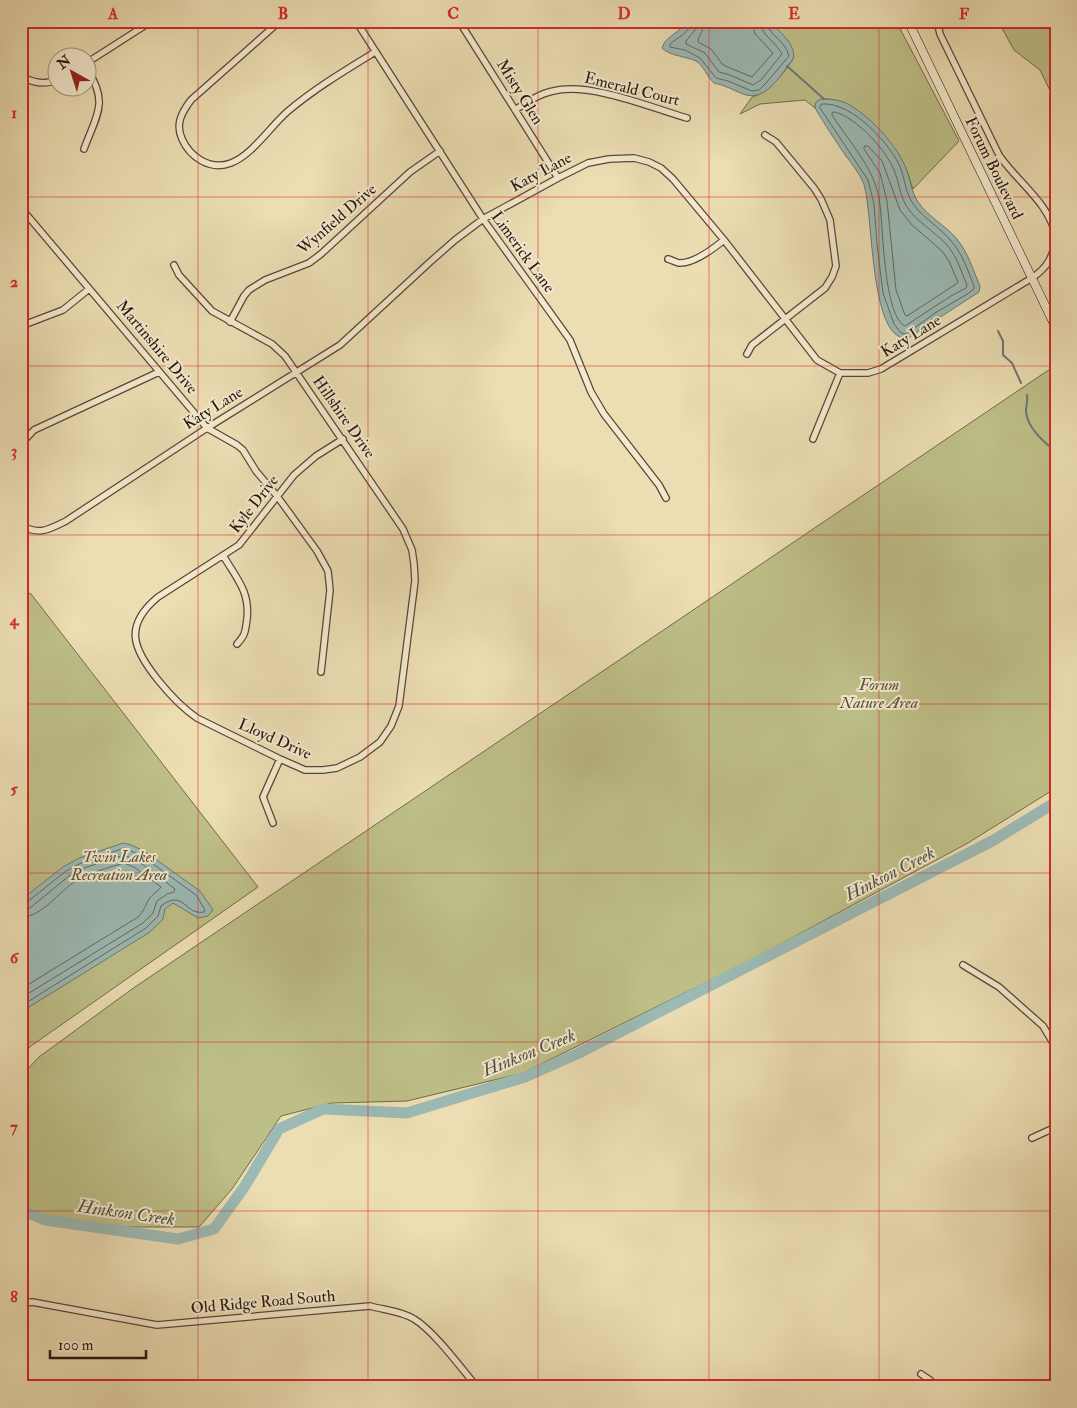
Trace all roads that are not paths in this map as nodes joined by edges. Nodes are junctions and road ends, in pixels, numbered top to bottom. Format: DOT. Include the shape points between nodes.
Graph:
graph roads {
  1 [pos="152,21"];
  2 [pos="280,21"];
  3 [pos="356,21"];
  4 [pos="459,21"];
  5 [pos="908,21"];
  6 [pos="937,21"];
  7 [pos="375,52"];
  8 [pos="98,56"];
  9 [pos="21,76"];
  10 [pos="48,83"];
  11 [pos="98,89"];
  12 [pos="515,110"];
  13 [pos="686,118"];
  14 [pos="765,135"];
  15 [pos="84,149"];
  16 [pos="440,151"];
  17 [pos="558,178"];
  18 [pos="21,208"];
  19 [pos="483,219"];
  20 [pos="1056,237"];
  21 [pos="724,240"];
  22 [pos="668,260"];
  23 [pos="174,264"];
  24 [pos="1032,278"];
  25 [pos="89,289"];
  26 [pos="785,319"];
  27 [pos="230,322"];
  28 [pos="21,326"];
  29 [pos="1056,328"];
  30 [pos="748,354"];
  31 [pos="159,372"];
  32 [pos="297,373"];
  33 [pos="840,373"];
  34 [pos="207,428"];
  35 [pos="343,439"];
  36 [pos="813,439"];
  37 [pos="21,444"];
  38 [pos="277,496"];
  39 [pos="666,498"];
  40 [pos="21,524"];
  41 [pos="412,550"];
  42 [pos="224,557"];
  43 [pos="138,620"];
  44 [pos="237,644"];
  45 [pos="321,672"];
  46 [pos="280,759"];
  47 [pos="273,823"];
  48 [pos="963,965"];
  49 [pos="1056,1048"];
  50 [pos="1056,1127"];
  51 [pos="1032,1138"];
  52 [pos="21,1304"];
  53 [pos="921,1374"];
  54 [pos="477,1387"];
  55 [pos="936,1387"];
  1 -- 8 [label="street"];
  2 -- 7 [label="street" via="191,100 182,113 180,135 186,148 206,164 230,164 238,159 322,84"];
  3 -- 7 [label="street, Limerick Lane"];
  4 -- 12 [label="street, Misty Glen"];
  5 -- 24 [label="street, Forum Boulevard"];
  6 -- 20 [label="street" via="940,34 999,155 1039,200 1053,224"];
  7 -- 16 [label="street, Limerick Lane"];
  9 -- 10 [label="street" via="28,81"];
  11 -- 15 [label="street" via="100,106"];
  12 -- 13 [label="street, Emerald Court" via="544,94 576,88"];
  12 -- 17 [label="street, Misty Glen"];
  14 -- 26 [label="street" via="776,142 821,199 830,220 836,266 825,288"];
  16 -- 19 [label="street, Limerick Lane"];
  16 -- 27 [label="street, Wynfield Drive" via="410,172 309,263 265,280 250,290"];
  17 -- 19 [label="street, Katy Lane"];
  17 -- 21 [label="street, Katy Lane" via="588,163 609,159 634,158 649,162 673,179"];
  18 -- 25 [label="street, Martinshire Drive"];
  19 -- 32 [label="street, Katy Lane" via="436,256 340,345"];
  19 -- 39 [label="street, Limerick Lane" via="570,340 604,414"];
  20 -- 24 [label="street, Katy Lane" via="1046,267"];
  21 -- 22 [label="street" via="697,258 681,263"];
  21 -- 26 [label="street, Katy Lane"];
  23 -- 27 [label="street, Hillshire Drive" via="202,302"];
  24 -- 29 [label="street, Forum Boulevard"];
  24 -- 33 [label="street, Katy Lane" via="881,370"];
  25 -- 28 [label="street" via="63,310"];
  25 -- 31 [label="street, Martinshire Drive"];
  26 -- 30 [label="street" via="752,345"];
  26 -- 33 [label="street, Katy Lane" via="817,360"];
  27 -- 32 [label="street, Hillshire Drive" via="272,344"];
  31 -- 34 [label="street, Martinshire Drive"];
  31 -- 37 [label="street" via="34,430"];
  32 -- 34 [label="street, Katy Lane"];
  32 -- 35 [label="street, Hillshire Drive"];
  33 -- 36 [label="street"];
  34 -- 38 [label="street, Martinshire Drive" via="243,450"];
  34 -- 40 [label="street, Katy Lane" via="66,521 45,531 32,531"];
  35 -- 38 [label="street, Kyle Drive" via="304,466"];
  35 -- 41 [label="street, Hillshire Drive" via="403,530"];
  38 -- 42 [label="street, Kyle Drive" via="240,545"];
  38 -- 45 [label="street, Martinshire Drive" via="328,571 330,590"];
  41 -- 46 [label="street, Lloyd Drive" via="415,581 399,706 391,726 380,742 337,768 306,770"];
  42 -- 43 [label="street, Kyle Drive" via="158,597"];
  42 -- 44 [label="street" via="247,598 245,635"];
  43 -- 46 [label="street, Lloyd Drive" via="135,639 139,654 175,700 197,718"];
  46 -- 47 [label="street" via="263,797"];
  48 -- 49 [label="street" via="999,987 1044,1026"];
  50 -- 51 [label="street"];
  52 -- 54 [label="street, Old Ridge Road South" via="32,1302 157,1325 370,1306 414,1318"];
  53 -- 55 [label="street"];
}
